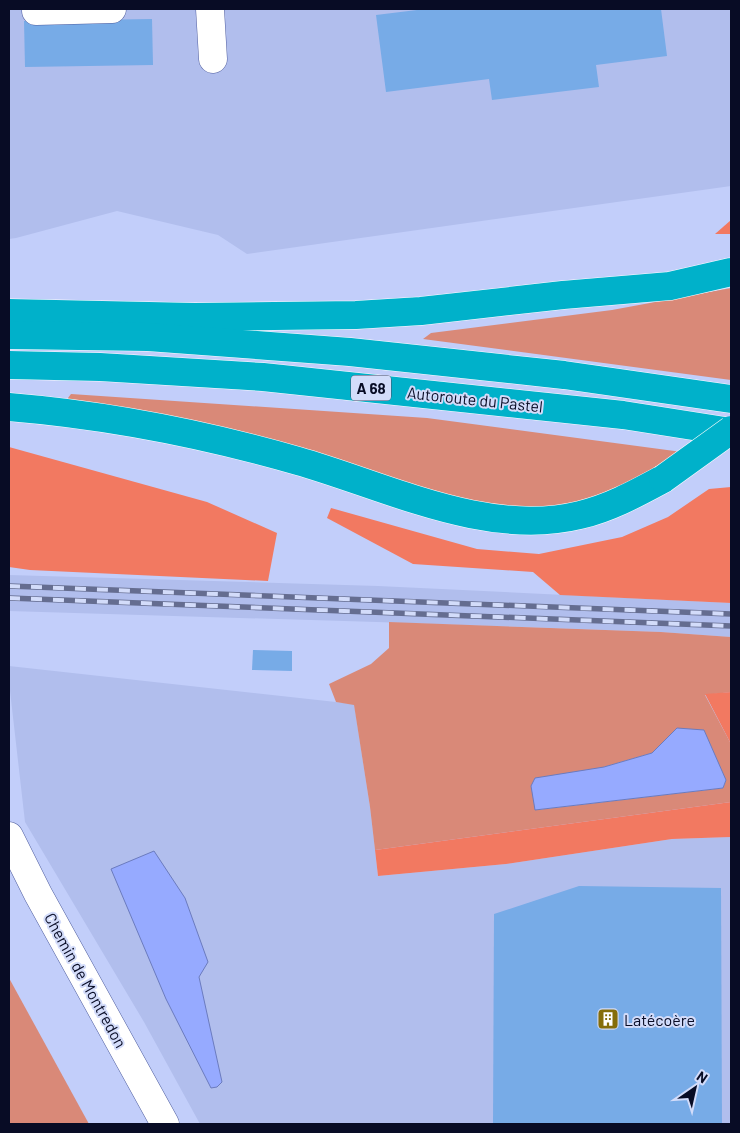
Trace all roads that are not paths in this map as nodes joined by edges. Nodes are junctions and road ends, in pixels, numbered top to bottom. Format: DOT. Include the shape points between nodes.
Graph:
graph roads {
  1 [pos="112,9"];
  2 [pos="210,9"];
  3 [pos="36,11"];
  4 [pos="214,59"];
  5 [pos="731,272"];
  6 [pos="9,313"];
  7 [pos="9,335"];
  8 [pos="9,365"];
  9 [pos="731,399"];
  10 [pos="9,407"];
  11 [pos="731,431"];
  12 [pos="9,836"];
  13 [pos="165,1124"];
  1 -- 3 [label="street"];
  2 -- 4 [label="street"];
  5 -- 6 [label="highway" via="670,286 421,311 195,317"];
  7 -- 9 [label="highway, Autoroute du Pastel / A 68" via="148,338 350,352 564,375"];
  8 -- 11 [label="highway, Autoroute du Pastel / A 68" via="263,377 623,415"];
  10 -- 11 [label="highway, bridge" via="158,427 298,461 430,504 512,520 580,515 623,500 663,479"];
  12 -- 13 [label="street, Chemin de Montredon"];
}
